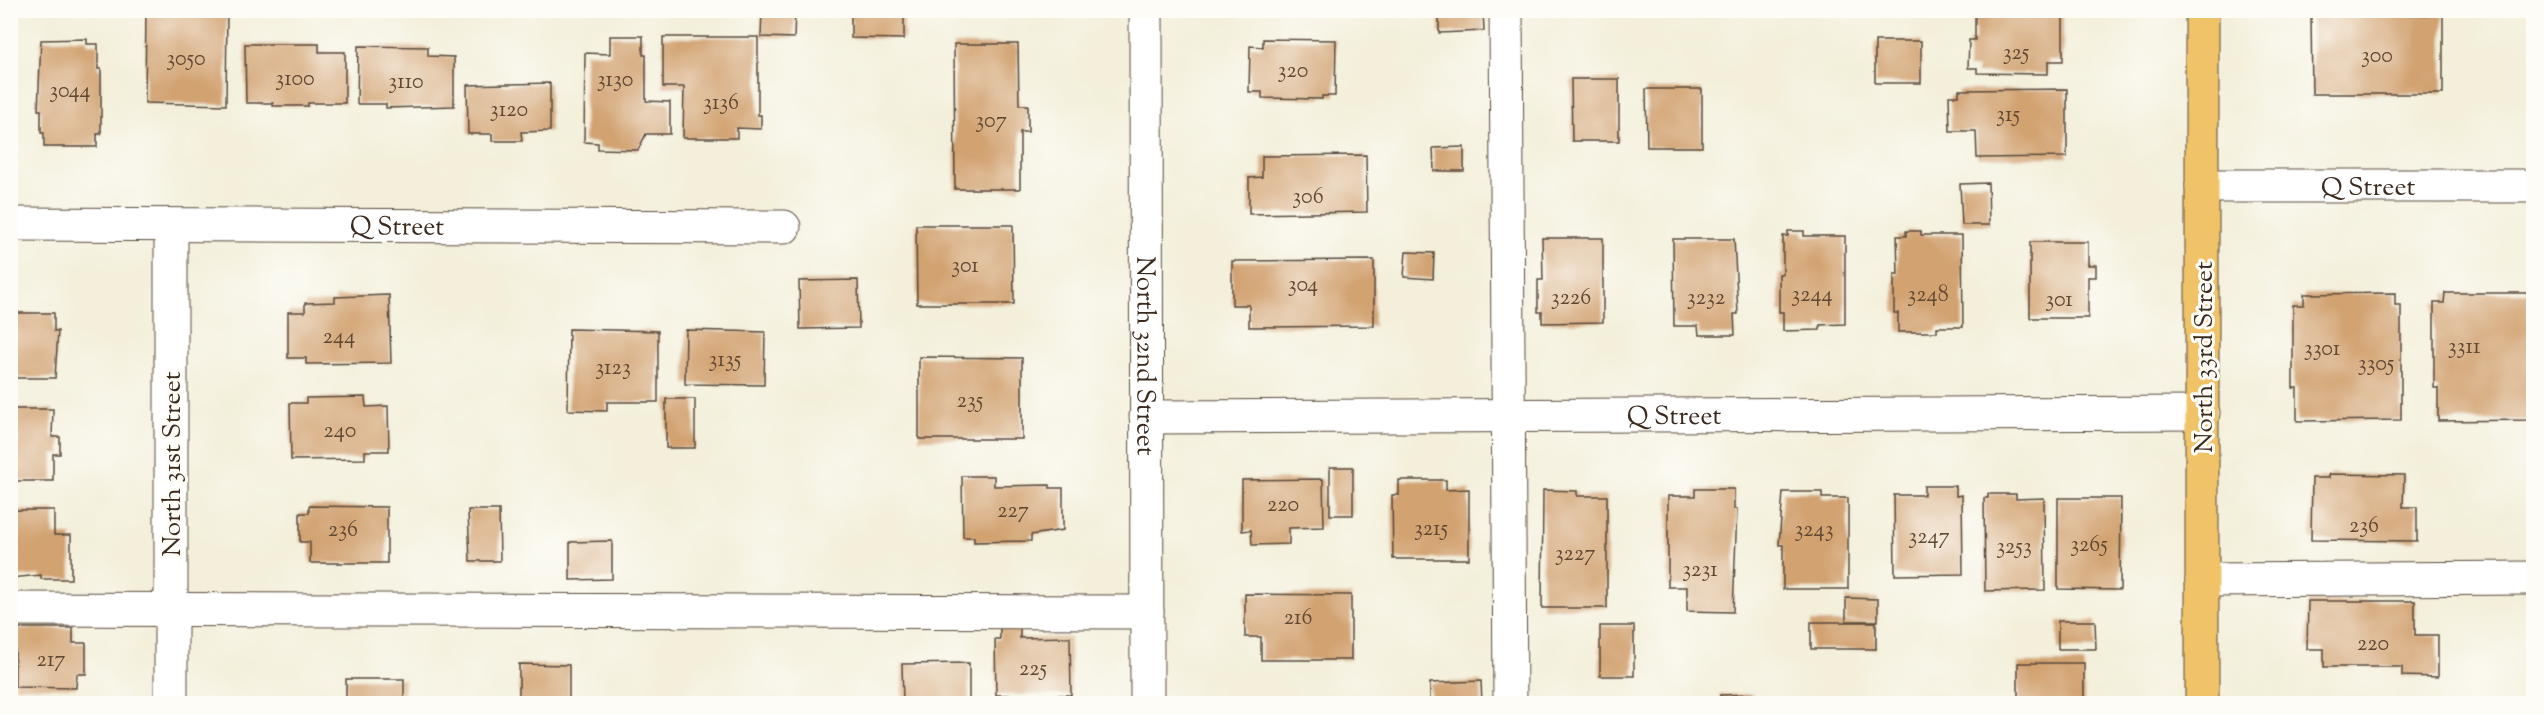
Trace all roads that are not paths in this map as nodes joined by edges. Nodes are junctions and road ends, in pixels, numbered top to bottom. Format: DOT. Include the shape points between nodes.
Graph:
graph roads {
  1 [pos="1146,10"];
  2 [pos="1506,10"];
  3 [pos="2202,10"];
  4 [pos="2202,186"];
  5 [pos="2534,186"];
  6 [pos="10,224"];
  7 [pos="171,225"];
  8 [pos="784,227"];
  9 [pos="2203,412"];
  10 [pos="1510,414"];
  11 [pos="1146,417"];
  12 [pos="2534,578"];
  13 [pos="2202,580"];
  14 [pos="10,609"];
  15 [pos="171,611"];
  16 [pos="1147,612"];
  17 [pos="171,704"];
  18 [pos="1147,704"];
  19 [pos="1510,704"];
  20 [pos="2202,704"];
  1 -- 11 [label="street, North 32nd Street"];
  2 -- 10 [label="street"];
  3 -- 4 [label="main road, North 33rd Street"];
  4 -- 5 [label="street, Q Street"];
  4 -- 9 [label="main road, North 33rd Street"];
  6 -- 7 [label="street, Q Street"];
  7 -- 8 [label="street, Q Street"];
  7 -- 15 [label="street, North 31st Street"];
  9 -- 10 [label="street, Q Street"];
  9 -- 13 [label="main road, North 33rd Street"];
  10 -- 11 [label="street, Q Street"];
  10 -- 19 [label="street"];
  11 -- 16 [label="street, North 32nd Street"];
  12 -- 13 [label="street"];
  13 -- 20 [label="main road, North 33rd Street"];
  14 -- 15 [label="street"];
  15 -- 16 [label="street"];
  15 -- 17 [label="street, North 31st Street"];
  16 -- 18 [label="street, North 32nd Street"];
}
